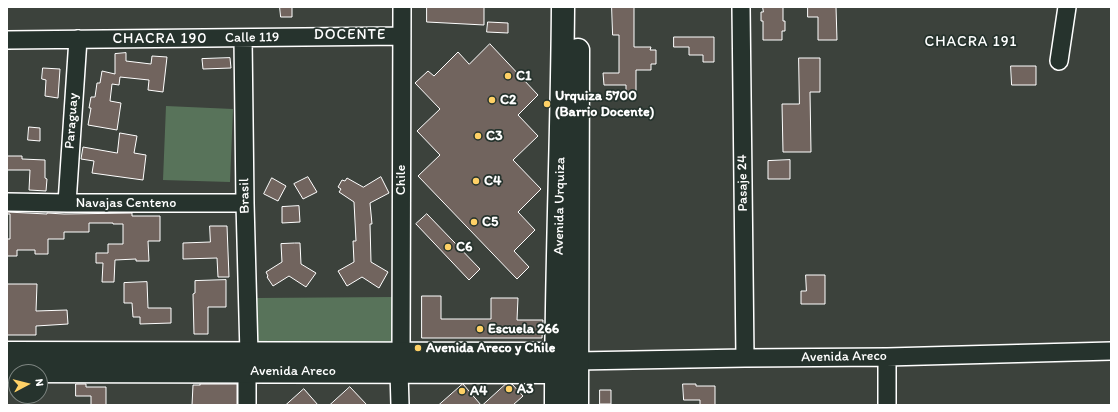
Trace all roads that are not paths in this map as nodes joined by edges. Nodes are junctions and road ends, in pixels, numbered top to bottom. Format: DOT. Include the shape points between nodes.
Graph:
graph roads {
  1 [pos="402,7"];
  2 [pos="563,7"];
  3 [pos="578,7"];
  4 [pos="741,7"];
  5 [pos="1067,7"];
  6 [pos="402,36"];
  7 [pos="244,38"];
  8 [pos="78,39"];
  9 [pos="7,40"];
  10 [pos="1059,61"];
  11 [pos="7,202"];
  12 [pos="67,203"];
  13 [pos="245,203"];
  14 [pos="1111,351"];
  15 [pos="7,353"];
  16 [pos="887,357"];
  17 [pos="745,358"];
  18 [pos="248,362"];
  19 [pos="577,362"];
  20 [pos="400,363"];
  21 [pos="556,363"];
  22 [pos="7,371"];
  23 [pos="247,405"];
  24 [pos="400,405"];
  25 [pos="556,405"];
  26 [pos="577,405"];
  27 [pos="887,405"];
  1 -- 6 [label="street, Chile"];
  2 -- 21 [label="main road, Avenida Urquiza"];
  3 -- 19 [label="main road, Avenida Urquiza"];
  4 -- 17 [label="street, Pasaje 24"];
  5 -- 10 [label="street"];
  6 -- 7 [label="street, Calle 119"];
  6 -- 20 [label="street, Chile"];
  7 -- 8 [label="street, Calle 119"];
  7 -- 13 [label="street, Brasil"];
  8 -- 9 [label="street, Calle 119"];
  8 -- 12 [label="street, Paraguay"];
  11 -- 12 [label="street, Navajas Centeno"];
  12 -- 13 [label="street, Navajas Centeno"];
  13 -- 18 [label="street, Brasil"];
  14 -- 16 [label="street, Avenida Areco"];
  15 -- 18 [label="main road, Avenida Areco"];
  16 -- 17 [label="street, Avenida Areco"];
  16 -- 27 [label="street"];
  17 -- 19 [label="street, Avenida Areco"];
  18 -- 20 [label="main road, Avenida Areco"];
  18 -- 22 [label="main road, Avenida Areco"];
  18 -- 23 [label="street, Brasil"];
  19 -- 21 [label="main road, Avenida Areco"];
  19 -- 26 [label="main road, Avenida Urquiza"];
  20 -- 21 [label="main road, Avenida Areco"];
  20 -- 24 [label="street, Chile"];
  21 -- 25 [label="main road, Avenida Urquiza"];
}
